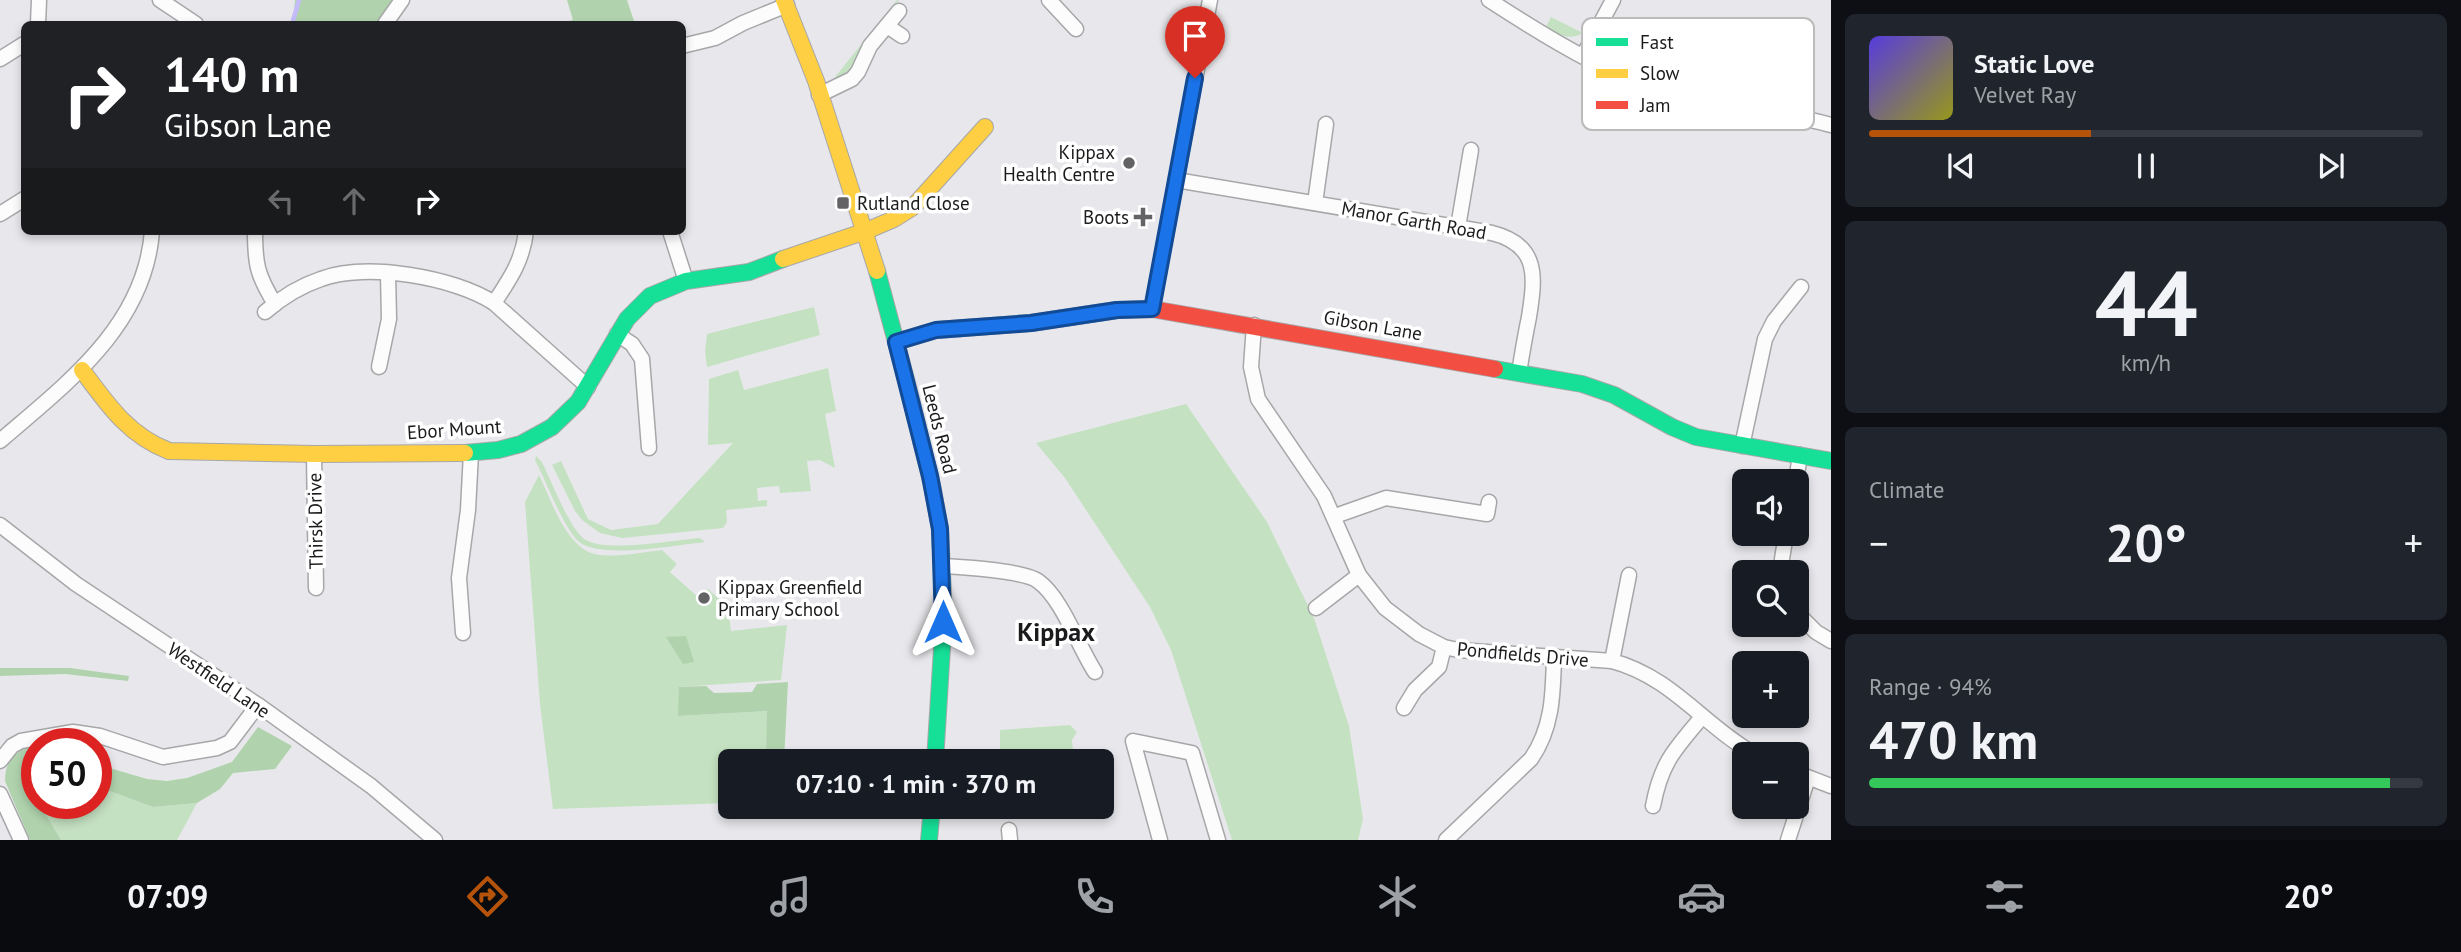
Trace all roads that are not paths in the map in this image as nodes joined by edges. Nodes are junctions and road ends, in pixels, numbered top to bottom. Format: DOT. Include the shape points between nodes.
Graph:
graph roads {
  1 [pos="39,0"];
  2 [pos="160,0"];
  3 [pos="402,0"];
  4 [pos="1049,0"];
  5 [pos="1210,0"];
  6 [pos="1489,0"];
  7 [pos="1613,0"];
  8 [pos="785,2"];
  9 [pos="899,11"];
  10 [pos="1603,18"];
  11 [pos="37,21"];
  12 [pos="191,21"];
  13 [pos="387,21"];
  14 [pos="887,26"];
  15 [pos="1076,29"];
  16 [pos="902,36"];
  17 [pos="686,45"];
  18 [pos="21,46"];
  19 [pos="1582,55"];
  20 [pos="0,59"];
  21 [pos="819,95"];
  22 [pos="1326,124"];
  23 [pos="985,127"];
  24 [pos="1471,150"];
  25 [pos="1176,180"];
  26 [pos="21,201"];
  27 [pos="1315,203"];
  28 [pos="0,214"];
  29 [pos="1458,227"];
  30 [pos="866,232"];
  31 [pos="151,235"];
  32 [pos="256,235"];
  33 [pos="525,235"];
  34 [pos="671,235"];
  35 [pos="388,274"];
  36 [pos="686,281"];
  37 [pos="1801,287"];
  38 [pos="494,303"];
  39 [pos="1152,309"];
  40 [pos="1254,326"];
  41 [pos="617,334"];
  42 [pos="896,342"];
  43 [pos="379,367"];
  44 [pos="82,370"];
  45 [pos="1519,373"];
  46 [pos="587,387"];
  47 [pos="0,441"];
  48 [pos="1742,446"];
  49 [pos="649,448"];
  50 [pos="471,453"];
  51 [pos="314,454"];
  52 [pos="1800,455"];
  53 [pos="1831,461"];
  54 [pos="1798,469"];
  55 [pos="1489,502"];
  56 [pos="1335,516"];
  57 [pos="1,529"];
  58 [pos="943,566"];
  59 [pos="1359,575"];
  60 [pos="1629,575"];
  61 [pos="316,589"];
  62 [pos="1316,608"];
  63 [pos="1809,625"];
  64 [pos="463,633"];
  65 [pos="1831,641"];
  66 [pos="1444,647"];
  67 [pos="1555,656"];
  68 [pos="1612,661"];
  69 [pos="1095,672"];
  70 [pos="258,705"];
  71 [pos="1404,708"];
  72 [pos="1702,717"];
  73 [pos="1735,742"];
  74 [pos="936,749"];
  75 [pos="0,761"];
  76 [pos="1809,777"];
  77 [pos="1831,786"];
  78 [pos="0,794"];
  79 [pos="1653,806"];
  80 [pos="931,819"];
  81 [pos="1793,819"];
  82 [pos="21,840"];
  83 [pos="435,840"];
  84 [pos="929,840"];
  85 [pos="1160,840"];
  86 [pos="1218,840"];
  87 [pos="1446,840"];
  88 [pos="1788,840"];
  1 -- 11 [label="street"];
  2 -- 12 [label="street"];
  3 -- 13 [label="street"];
  4 -- 15 [label="street"];
  5 -- 25 [label="street"];
  6 -- 19 [label="street"];
  7 -- 10 [label="street"];
  8 -- 17 [label="street" via="715,38"];
  8 -- 21 [label="street, Leeds Road"];
  9 -- 14 [label="street"];
  14 -- 16 [label="street"];
  14 -- 21 [label="street" via="852,79"];
  18 -- 20 [label="street"];
  21 -- 30 [label="street, Leeds Road"];
  22 -- 27 [label="street"];
  23 -- 30 [label="street" via="913,206"];
  24 -- 29 [label="street"];
  25 -- 27 [label="street, Manor Garth Road"];
  25 -- 39 [label="street"];
  26 -- 28 [label="street"];
  27 -- 29 [label="street, Manor Garth Road"];
  29 -- 45 [label="street, Manor Garth Road" via="1512,240 1532,265 1534,286"];
  30 -- 36 [label="street, Ebor Mount" via="749,272"];
  30 -- 42 [label="street, Leeds Road"];
  31 -- 44 [label="street" via="144,273 129,307"];
  32 -- 35 [label="street" via="255,265 270,308 321,279"];
  33 -- 38 [label="street" via="522,256"];
  34 -- 36 [label="street"];
  35 -- 38 [label="street" via="439,280"];
  35 -- 43 [label="street" via="389,319"];
  36 -- 41 [label="street, Ebor Mount" via="650,296"];
  37 -- 48 [label="street" via="1765,339"];
  38 -- 46 [label="street"];
  39 -- 40 [label="street, Gibson Lane"];
  39 -- 42 [label="street, Gibson Lane" via="936,330"];
  40 -- 45 [label="street, Gibson Lane"];
  40 -- 56 [label="street, Pondfields Drive" via="1251,367 1258,398"];
  41 -- 46 [label="street, Ebor Mount"];
  41 -- 49 [label="street" via="632,344 642,359"];
  42 -- 58 [label="street, Leeds Road" via="932,486"];
  44 -- 47 [label="street"];
  44 -- 51 [label="street, Ebor Mount" via="129,431 158,448 181,453"];
  45 -- 48 [label="street, Gibson Lane" via="1598,389 1684,433"];
  46 -- 50 [label="street, Ebor Mount" via="570,411 542,433 510,447"];
  48 -- 52 [label="street, Gibson Lane"];
  50 -- 51 [label="street, Ebor Mount"];
  50 -- 64 [label="street" via="459,579"];
  51 -- 61 [label="street, Thirsk Drive"];
  52 -- 53 [label="street, Gibson Lane"];
  52 -- 54 [label="street"];
  55 -- 56 [label="street" via="1487,514 1386,498"];
  56 -- 59 [label="street, Pondfields Drive"];
  57 -- 70 [label="street, Westfield Lane"];
  58 -- 69 [label="street" via="1036,579 1052,593"];
  58 -- 74 [label="street, Leeds Road"];
  59 -- 62 [label="street"];
  59 -- 66 [label="street, Pondfields Drive" via="1395,618"];
  60 -- 68 [label="street"];
  63 -- 65 [label="street"];
  66 -- 67 [label="street, Pondfields Drive"];
  66 -- 71 [label="street" via="1440,667 1415,690"];
  67 -- 68 [label="street, Pondfields Drive"];
  67 -- 87 [label="street" via="1550,717 1537,750"];
  68 -- 72 [label="street, Pondfields Drive" via="1664,684"];
  70 -- 75 [label="street" via="234,737 217,748 163,757 92,733 73,732 21,741"];
  70 -- 83 [label="street, Westfield Lane" via="371,786"];
  72 -- 73 [label="street, Pondfields Drive"];
  72 -- 79 [label="street" via="1668,758"];
  76 -- 77 [label="street"];
  78 -- 82 [label="street"];
  80 -- 84 [label="street"];
  81 -- 88 [label="street"];
  85 -- 86 [label="street" via="1133,741 1192,753"];
}
